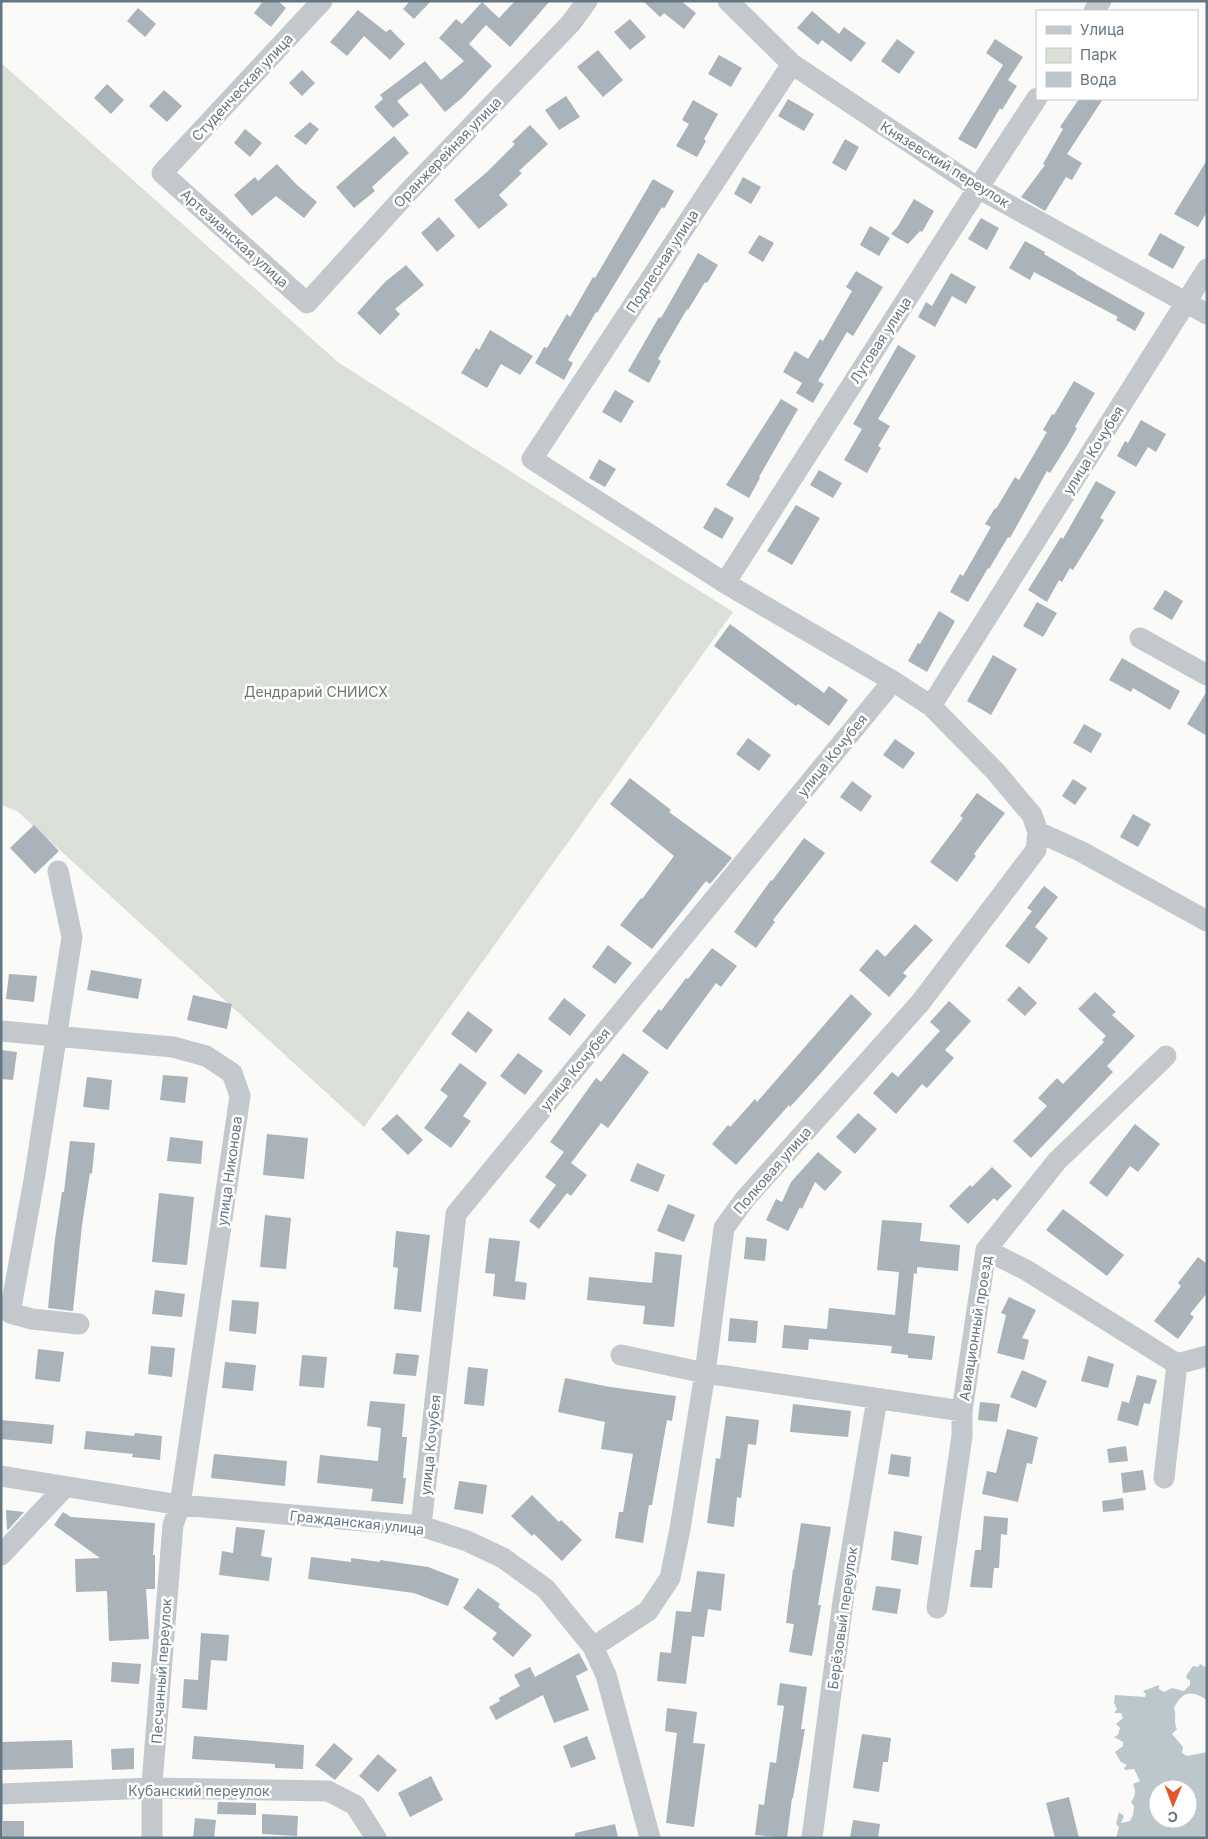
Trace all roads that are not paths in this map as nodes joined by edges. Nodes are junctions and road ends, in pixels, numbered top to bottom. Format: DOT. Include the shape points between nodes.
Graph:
graph roads {
  1 [pos="587,1"];
  2 [pos="728,1"];
  3 [pos="318,3"];
  4 [pos="792,64"];
  5 [pos="1036,100"];
  6 [pos="162,173"];
  7 [pos="978,188"];
  8 [pos="1207,269"];
  9 [pos="307,303"];
  10 [pos="1187,303"];
  11 [pos="1207,314"];
  12 [pos="725,583"];
  13 [pos="1140,638"];
  14 [pos="1207,675"];
  15 [pos="893,681"];
  16 [pos="931,706"];
  17 [pos="1037,841"];
  18 [pos="58,871"];
  19 [pos="1207,921"];
  20 [pos="1,1031"];
  21 [pos="57,1038"];
  22 [pos="1166,1056"];
  23 [pos="986,1250"];
  24 [pos="79,1324"];
  25 [pos="621,1355"];
  26 [pos="1207,1356"];
  27 [pos="1177,1364"];
  28 [pos="705,1374"];
  29 [pos="877,1399"];
  30 [pos="962,1411"];
  31 [pos="1,1476"];
  32 [pos="1164,1478"];
  33 [pos="64,1486"];
  34 [pos="180,1505"];
  35 [pos="421,1526"];
  36 [pos="1,1555"];
  37 [pos="937,1608"];
  38 [pos="592,1647"];
  39 [pos="152,1788"];
  40 [pos="1,1794"];
  41 [pos="152,1838"];
  42 [pos="376,1838"];
  43 [pos="650,1838"];
  44 [pos="812,1838"];
  1 -- 9 [label="street, Оранжерейная улица" via="571,23 410,190"];
  2 -- 4 [label="street, Князевский переулок"];
  3 -- 6 [label="street, Студенческая улица"];
  4 -- 7 [label="street, Князевский переулок"];
  4 -- 12 [label="street, Подлесная улица" via="532,459"];
  5 -- 7 [label="street, Луговая улица"];
  6 -- 9 [label="street, Артезианская улица"];
  7 -- 10 [label="street, Князевский переулок"];
  7 -- 12 [label="street, Луговая улица"];
  8 -- 10 [label="street, улица Кочубея"];
  10 -- 11 [label="street, Князевский переулок"];
  10 -- 16 [label="street, улица Кочубея"];
  12 -- 15 [label="street"];
  13 -- 14 [label="street"];
  15 -- 16 [label="street"];
  15 -- 35 [label="street, улица Кочубея" via="456,1214"];
  16 -- 17 [label="street" via="995,771 1032,815"];
  17 -- 19 [label="street" via="1080,851"];
  17 -- 28 [label="street, Полковая улица" via="920,1003 745,1199 724,1228"];
  18 -- 21 [label="street" via="72,937"];
  20 -- 21 [label="street, улица Никонова"];
  21 -- 24 [label="street" via="10,1313"];
  21 -- 34 [label="street, улица Никонова" via="173,1047 206,1056 232,1073 240,1096"];
  22 -- 23 [label="street, Авиационный проезд" via="1057,1161"];
  23 -- 27 [label="street" via="1026,1270"];
  23 -- 30 [label="street, Авиационный проезд"];
  25 -- 28 [label="street"];
  26 -- 27 [label="street"];
  27 -- 32 [label="street"];
  28 -- 29 [label="street"];
  28 -- 38 [label="street, Полковая улица" via="670,1578 648,1611"];
  29 -- 30 [label="street"];
  29 -- 44 [label="street, Берёзовый переулок" via="844,1601"];
  30 -- 37 [label="street, Авиационный проезд" via="962,1436"];
  31 -- 33 [label="street, Гражданская улица"];
  33 -- 34 [label="street, Гражданская улица"];
  33 -- 36 [label="street"];
  34 -- 35 [label="street, Гражданская улица"];
  34 -- 39 [label="street, Песчанный переулок" via="172,1525"];
  35 -- 38 [label="street, Гражданская улица" via="467,1541 503,1558 546,1589"];
  38 -- 43 [label="street, Гражданская улица" via="606,1675"];
  39 -- 40 [label="street, Кубанский переулок"];
  39 -- 41 [label="street, Песчанный переулок"];
  39 -- 42 [label="street, Кубанский переулок" via="328,1791 355,1805"];
}
